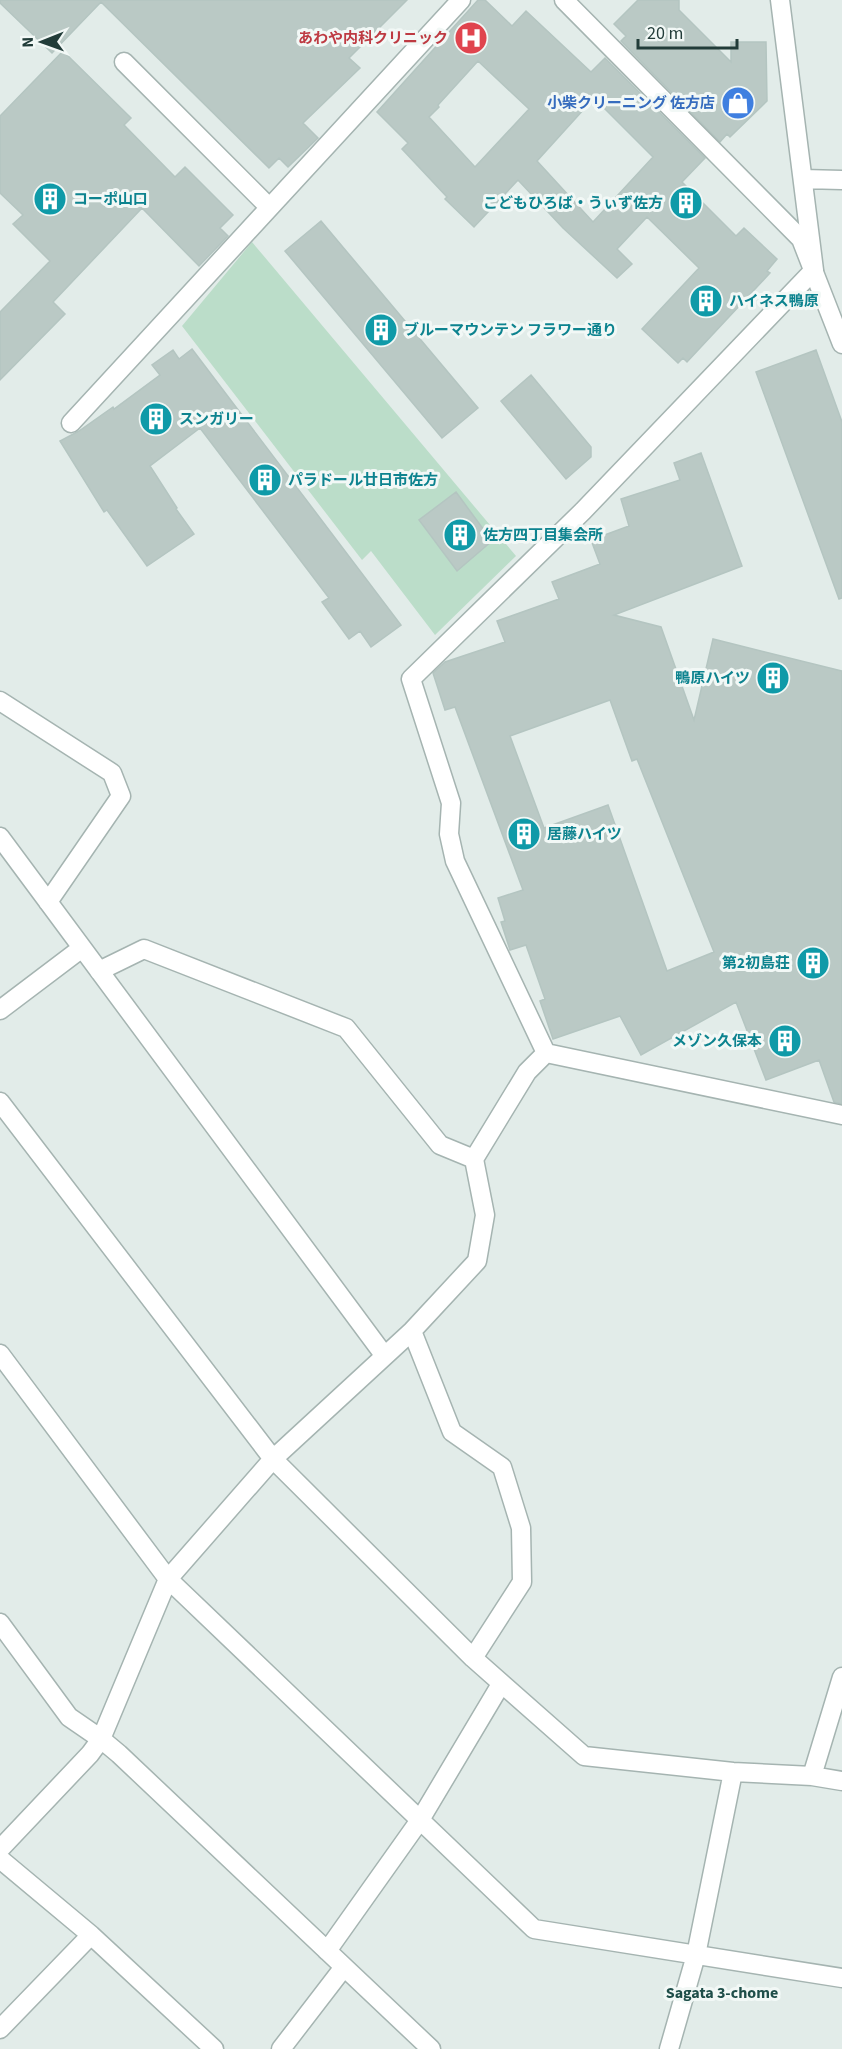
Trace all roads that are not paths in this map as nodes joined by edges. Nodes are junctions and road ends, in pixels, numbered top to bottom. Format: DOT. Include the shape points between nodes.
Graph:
graph roads {
  1 [pos="461,0"];
  2 [pos="564,0"];
  3 [pos="780,0"];
  4 [pos="124,62"];
  5 [pos="803,179"];
  6 [pos="842,180"];
  7 [pos="269,207"];
  8 [pos="814,270"];
  9 [pos="842,344"];
  10 [pos="70,423"];
  11 [pos="0,701"];
  12 [pos="0,837"];
  13 [pos="48,902"];
  14 [pos="82,948"];
  15 [pos="99,971"];
  16 [pos="0,1011"];
  17 [pos="546,1053"];
  18 [pos="0,1102"];
  19 [pos="842,1115"];
  20 [pos="474,1159"];
  21 [pos="412,1331"];
  22 [pos="0,1354"];
  23 [pos="384,1355"];
  24 [pos="273,1459"];
  25 [pos="168,1579"];
  26 [pos="0,1623"];
  27 [pos="473,1658"];
  28 [pos="842,1677"];
  29 [pos="501,1684"];
  30 [pos="101,1739"];
  31 [pos="733,1772"];
  32 [pos="812,1776"];
  33 [pos="842,1781"];
  34 [pos="420,1820"];
  35 [pos="0,1849"];
  36 [pos="0,1859"];
  37 [pos="91,1935"];
  38 [pos="327,1951"];
  39 [pos="696,1955"];
  40 [pos="344,1967"];
  41 [pos="842,1978"];
  42 [pos="0,2029"];
  43 [pos="214,2049"];
  44 [pos="281,2049"];
  45 [pos="431,2049"];
  46 [pos="669,2049"];
  1 -- 7 [label="street"];
  2 -- 8 [label="street" via="801,239"];
  3 -- 5 [label="street"];
  4 -- 7 [label="street"];
  5 -- 6 [label="street"];
  5 -- 8 [label="street"];
  7 -- 10 [label="street"];
  8 -- 9 [label="street"];
  8 -- 17 [label="street" via="583,511 411,680 452,803 449,834 455,861"];
  11 -- 13 [label="street" via="112,773 121,796"];
  12 -- 13 [label="street"];
  13 -- 14 [label="street"];
  14 -- 15 [label="street"];
  14 -- 16 [label="street"];
  15 -- 20 [label="street" via="144,949 346,1028 441,1145"];
  15 -- 23 [label="street"];
  17 -- 19 [label="street"];
  17 -- 20 [label="street" via="527,1072"];
  18 -- 24 [label="street"];
  20 -- 21 [label="street" via="485,1215 477,1261"];
  21 -- 23 [label="street"];
  21 -- 27 [label="street" via="452,1432 502,1467 521,1528 522,1582"];
  22 -- 25 [label="street"];
  23 -- 24 [label="street"];
  24 -- 25 [label="street"];
  24 -- 27 [label="street"];
  25 -- 30 [label="street"];
  25 -- 34 [label="street"];
  26 -- 30 [label="street" via="69,1718"];
  27 -- 29 [label="street"];
  28 -- 32 [label="street"];
  29 -- 31 [label="street" via="584,1756"];
  29 -- 34 [label="street"];
  30 -- 35 [label="street"];
  30 -- 38 [label="street"];
  31 -- 32 [label="street"];
  31 -- 39 [label="street"];
  32 -- 33 [label="street"];
  34 -- 38 [label="street"];
  34 -- 39 [label="street" via="534,1929"];
  36 -- 37 [label="street"];
  37 -- 42 [label="street"];
  37 -- 43 [label="street"];
  38 -- 40 [label="street"];
  39 -- 41 [label="street"];
  39 -- 46 [label="street"];
  40 -- 44 [label="street"];
  40 -- 45 [label="street"];
}
